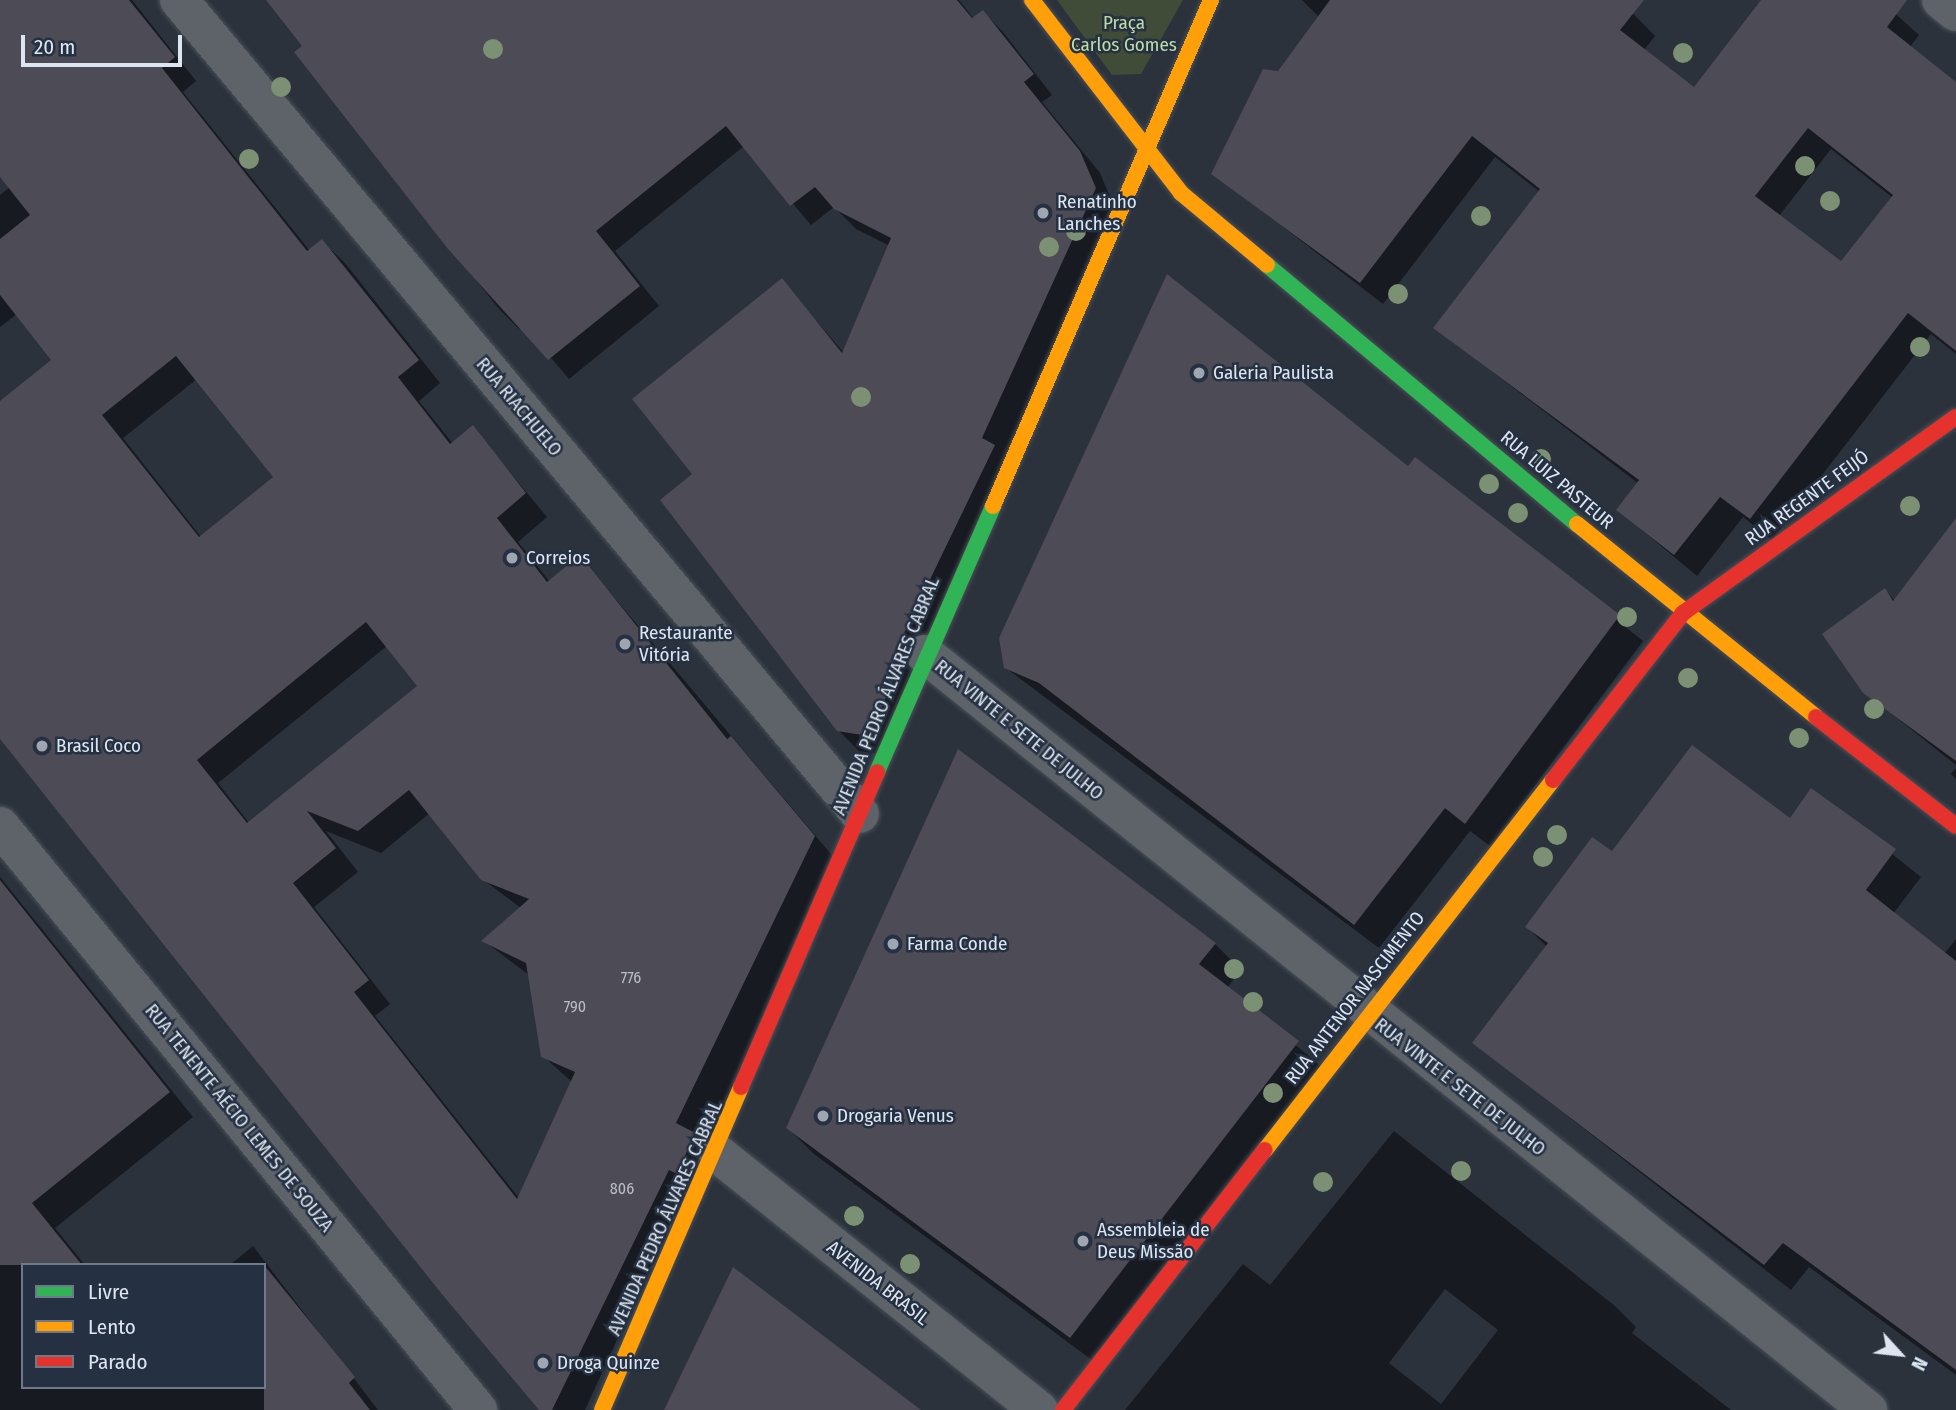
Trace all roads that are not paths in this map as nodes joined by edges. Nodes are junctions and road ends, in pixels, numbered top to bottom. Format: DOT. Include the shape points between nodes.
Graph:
graph roads {
  1 [pos="179,0"];
  2 [pos="1032,0"];
  3 [pos="1211,0"];
  4 [pos="1941,0"];
  5 [pos="1956,12"];
  6 [pos="1144,151"];
  7 [pos="1956,417"];
  8 [pos="1683,613"];
  9 [pos="925,654"];
  10 [pos="860,814"];
  11 [pos="0,826"];
  12 [pos="1956,826"];
  13 [pos="1368,1015"];
  14 [pos="718,1154"];
  15 [pos="478,1410"];
  16 [pos="603,1410"];
  17 [pos="1039,1410"];
  18 [pos="1063,1410"];
  19 [pos="1868,1410"];
  1 -- 10 [label="street, RUA RIACHUELO"];
  2 -- 6 [label="street"];
  3 -- 6 [label="street, AVENIDA PEDRO ÁLVARES CABRAL"];
  4 -- 5 [label="street"];
  6 -- 8 [label="street, RUA LUIZ PASTEUR" via="1181,193"];
  6 -- 9 [label="street, AVENIDA PEDRO ÁLVARES CABRAL"];
  7 -- 8 [label="street, RUA REGENTE FEIJÓ"];
  8 -- 12 [label="street, RUA LUIZ PASTEUR"];
  8 -- 13 [label="street, RUA ANTENOR NASCIMENTO"];
  9 -- 10 [label="street, AVENIDA PEDRO ÁLVARES CABRAL"];
  9 -- 13 [label="street, RUA VINTE E SETE DE JULHO"];
  10 -- 14 [label="street, AVENIDA PEDRO ÁLVARES CABRAL"];
  11 -- 15 [label="street, RUA TENENTE AÉCIO LEMES DE SOUZA"];
  13 -- 18 [label="street, RUA ANTENOR NASCIMENTO"];
  13 -- 19 [label="street, RUA VINTE E SETE DE JULHO"];
  14 -- 16 [label="street, AVENIDA PEDRO ÁLVARES CABRAL"];
  14 -- 17 [label="street, AVENIDA BRASIL"];
}
